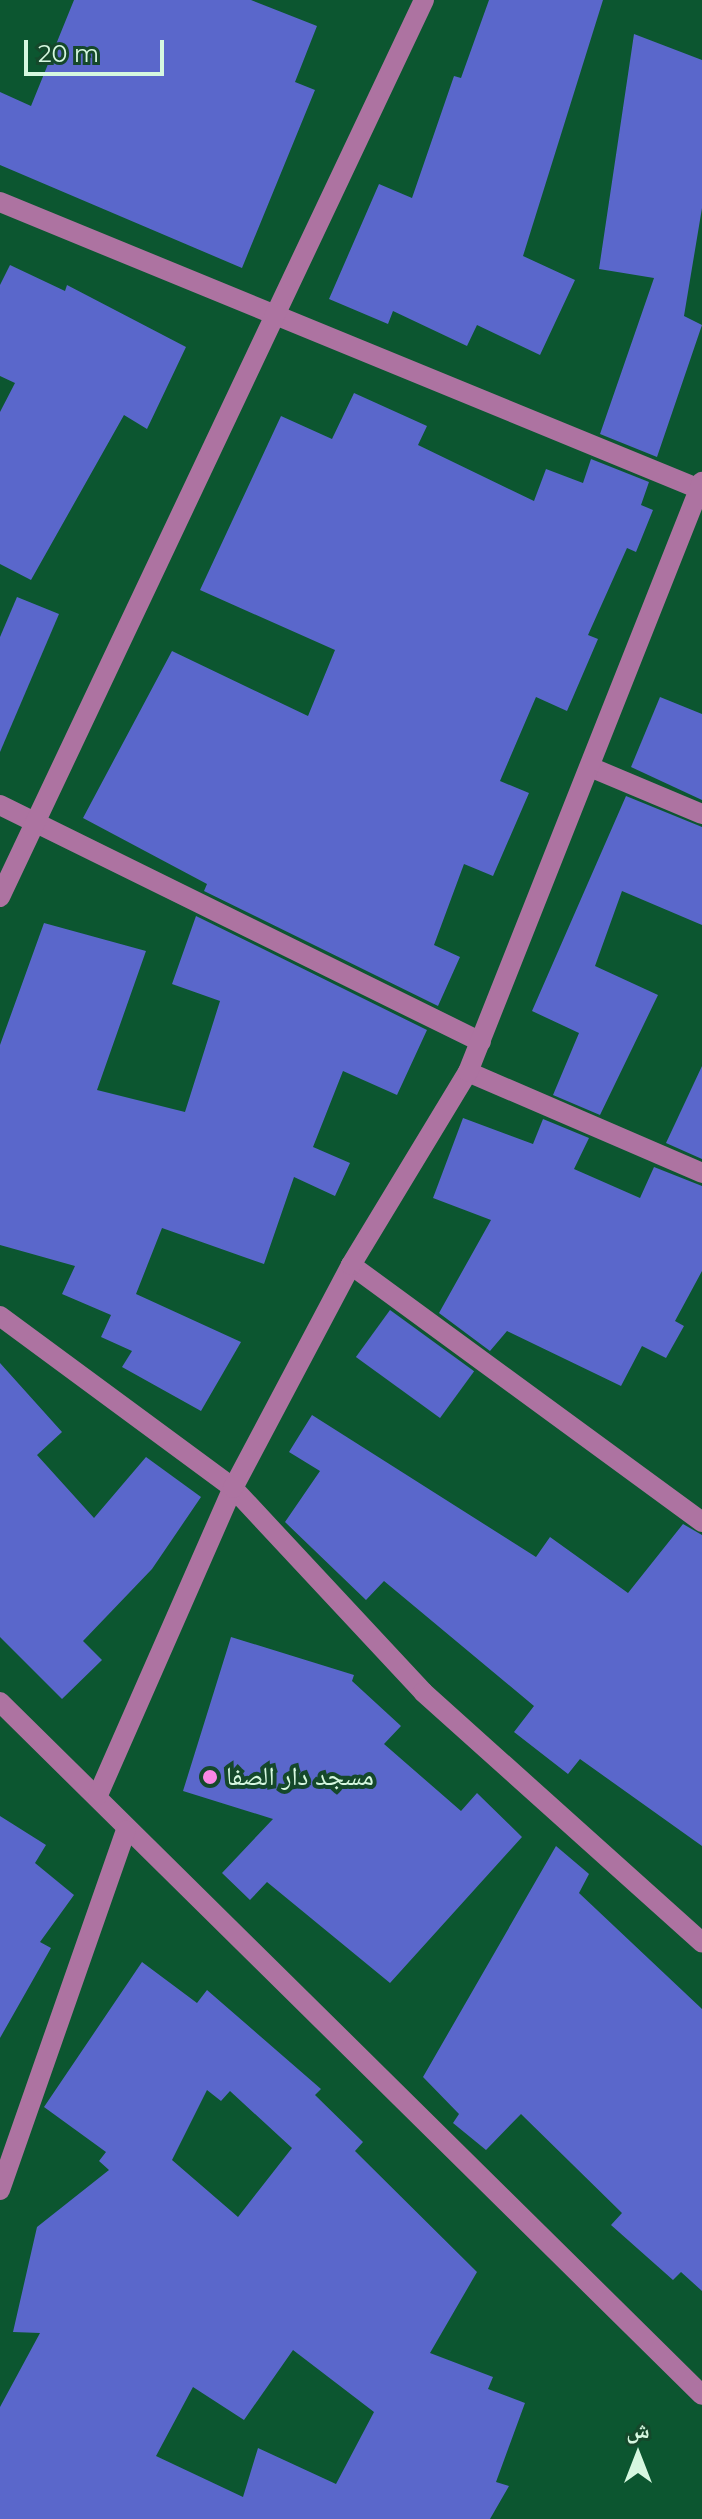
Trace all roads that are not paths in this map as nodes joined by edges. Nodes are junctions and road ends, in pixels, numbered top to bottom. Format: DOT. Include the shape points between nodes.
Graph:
graph roads {
  1 [pos="424,0"];
  2 [pos="0,202"];
  3 [pos="280,314"];
  4 [pos="701,487"];
  5 [pos="590,767"];
  6 [pos="0,805"];
  7 [pos="702,814"];
  8 [pos="33,825"];
  9 [pos="0,897"];
  10 [pos="481,1042"];
  11 [pos="468,1072"];
  12 [pos="702,1173"];
  13 [pos="351,1265"];
  14 [pos="0,1316"];
  15 [pos="233,1488"];
  16 [pos="702,1522"];
  17 [pos="0,1702"];
  18 [pos="98,1795"];
  19 [pos="126,1830"];
  20 [pos="702,1942"];
  21 [pos="0,2190"];
  22 [pos="702,2395"];
  1 -- 3 [label="street"];
  2 -- 3 [label="street"];
  3 -- 4 [label="street"];
  3 -- 8 [label="street"];
  4 -- 5 [label="street"];
  5 -- 7 [label="street"];
  5 -- 10 [label="street"];
  6 -- 8 [label="street"];
  8 -- 9 [label="street"];
  8 -- 10 [label="street"];
  10 -- 11 [label="street"];
  11 -- 12 [label="street"];
  11 -- 13 [label="street"];
  13 -- 15 [label="street"];
  13 -- 16 [label="street"];
  14 -- 15 [label="street"];
  15 -- 18 [label="street"];
  15 -- 20 [label="street" via="423,1692"];
  17 -- 18 [label="street"];
  18 -- 19 [label="street"];
  19 -- 21 [label="street"];
  19 -- 22 [label="street"];
}
